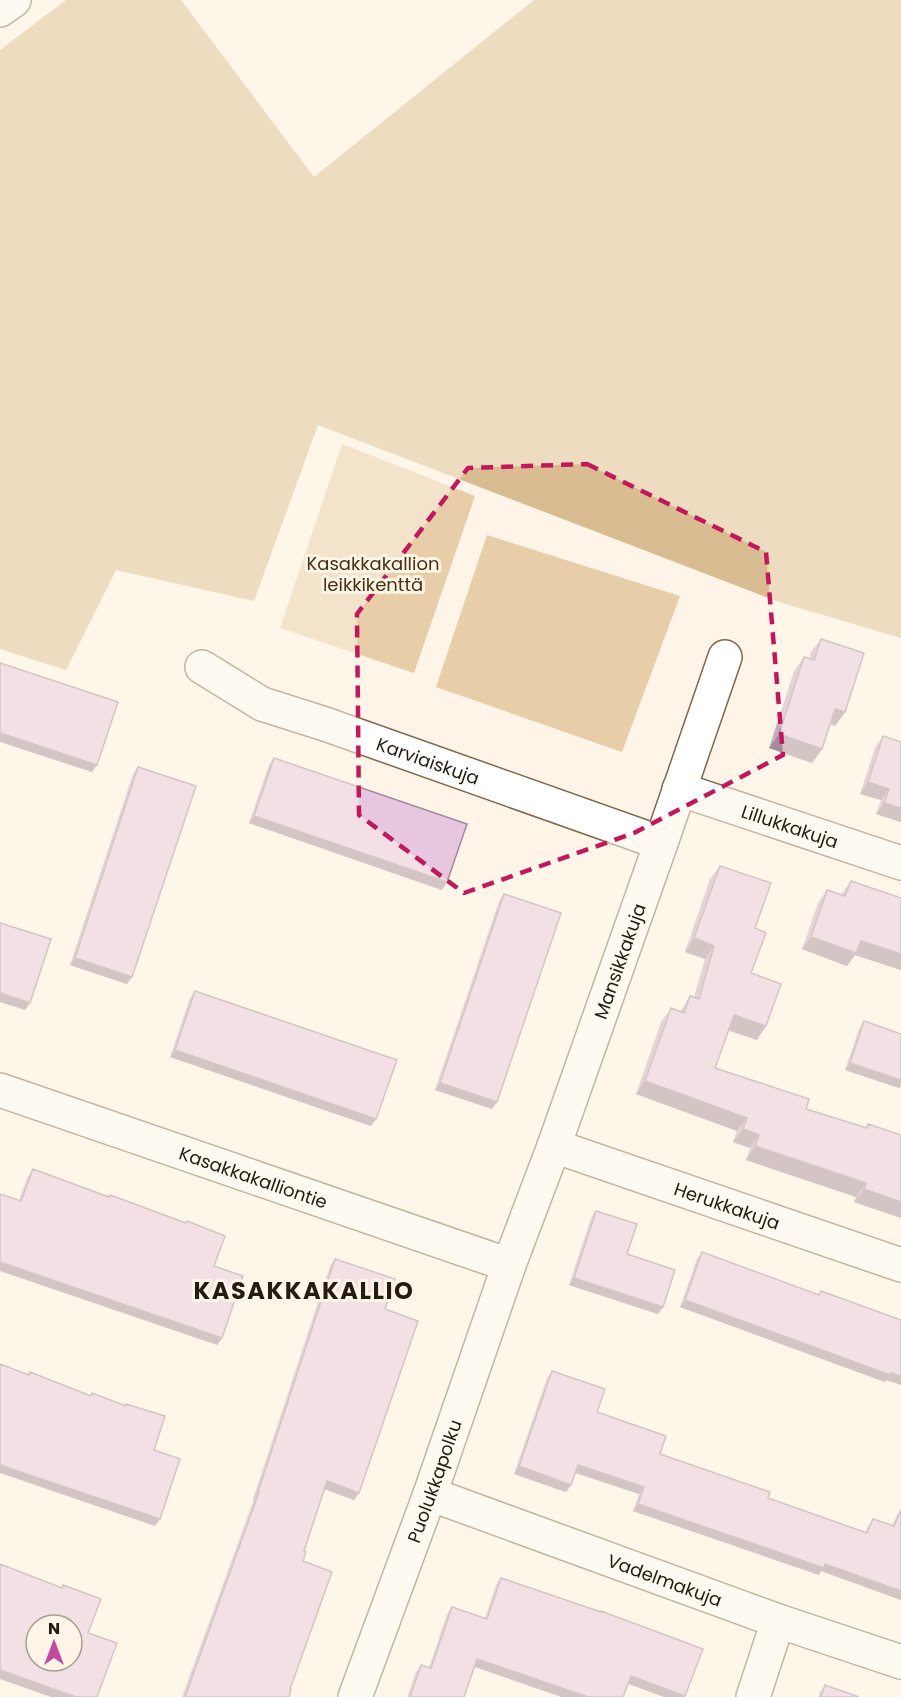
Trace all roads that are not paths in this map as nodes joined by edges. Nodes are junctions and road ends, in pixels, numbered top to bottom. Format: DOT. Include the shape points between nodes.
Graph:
graph roads {
  1 [pos="14,0"];
  2 [pos="0,10"];
  3 [pos="724,657"];
  4 [pos="202,667"];
  5 [pos="679,789"];
  6 [pos="661,843"];
  7 [pos="901,863"];
  8 [pos="0,1090"];
  9 [pos="554,1146"];
  10 [pos="509,1264"];
  11 [pos="901,1265"];
  12 [pos="430,1494"];
  13 [pos="778,1621"];
  14 [pos="901,1662"];
  15 [pos="355,1697"];
  16 [pos="753,1697"];
  1 -- 2 [label="street"];
  3 -- 5 [label="street, Mansikkakuja"];
  4 -- 6 [label="street, Karviaiskuja" via="262,704"];
  5 -- 6 [label="street, Mansikkakuja"];
  5 -- 7 [label="street, Lillukkakuja"];
  6 -- 9 [label="street, Mansikkakuja"];
  8 -- 10 [label="street, Kasakkakalliontie"];
  9 -- 10 [label="street, Mansikkakuja"];
  9 -- 11 [label="street, Herukkakuja"];
  10 -- 12 [label="street, Puolukkapolku"];
  12 -- 13 [label="street, Vadelmakuja"];
  12 -- 15 [label="street, Puolukkapolku"];
  13 -- 14 [label="street, Vadelmakuja"];
  13 -- 16 [label="street"];
}
